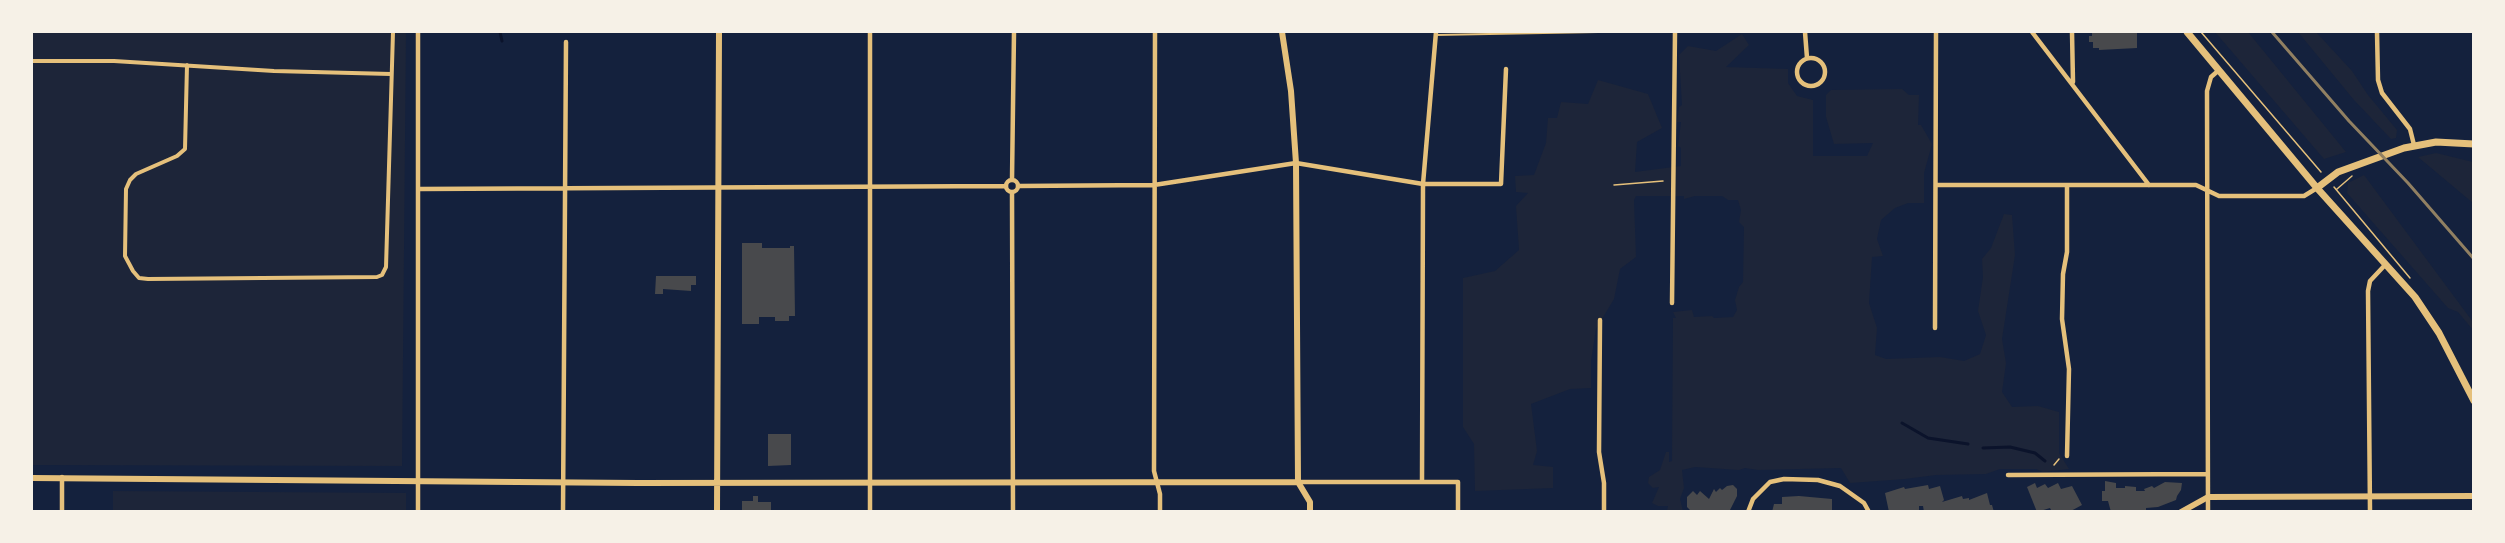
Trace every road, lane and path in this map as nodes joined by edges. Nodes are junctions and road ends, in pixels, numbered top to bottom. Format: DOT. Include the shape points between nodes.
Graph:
graph roads {
  1 [pos="393,32"];
  2 [pos="418,32"];
  3 [pos="719,32"];
  4 [pos="870,32"];
  5 [pos="1014,32"];
  6 [pos="1155,32"];
  7 [pos="1282,32"];
  8 [pos="1598,32"];
  9 [pos="1675,32"];
  10 [pos="1805,32"];
  11 [pos="1936,32"];
  12 [pos="2032,32"];
  13 [pos="2072,32"];
  14 [pos="2187,32"];
  15 [pos="2201,32"];
  16 [pos="2377,32"];
  17 [pos="1435,33"];
  18 [pos="566,42"];
  19 [pos="1807,58"];
  20 [pos="32,61"];
  21 [pos="187,65"];
  22 [pos="1506,69"];
  23 [pos="2219,70"];
  24 [pos="391,74"];
  25 [pos="2073,82"];
  26 [pos="2474,144"];
  27 [pos="2414,145"];
  28 [pos="1296,163"];
  29 [pos="1012,180"];
  30 [pos="2328,180"];
  31 [pos="1663,181"];
  32 [pos="2346,181"];
  33 [pos="1423,184"];
  34 [pos="1154,185"];
  35 [pos="1614,185"];
  36 [pos="1937,185"];
  37 [pos="2067,185"];
  38 [pos="2149,185"];
  39 [pos="868,186"];
  40 [pos="1006,186"];
  41 [pos="1019,186"];
  42 [pos="718,187"];
  43 [pos="566,188"];
  44 [pos="2317,188"];
  45 [pos="420,189"];
  46 [pos="2206,190"];
  47 [pos="1012,192"];
  48 [pos="2385,265"];
  49 [pos="1672,303"];
  50 [pos="1600,320"];
  51 [pos="1935,328"];
  52 [pos="2474,401"];
  53 [pos="2067,456"];
  54 [pos="2060,459"];
  55 [pos="2054,465"];
  56 [pos="2208,474"];
  57 [pos="2008,475"];
  58 [pos="62,477"];
  59 [pos="32,478"];
  60 [pos="418,481"];
  61 [pos="1157,481"];
  62 [pos="1012,482"];
  63 [pos="1298,482"];
  64 [pos="1422,482"];
  65 [pos="563,483"];
  66 [pos="717,483"];
  67 [pos="870,483"];
  68 [pos="2474,496"];
  69 [pos="2208,497"];
  70 [pos="2370,497"];
  71 [pos="63,512"];
  72 [pos="418,512"];
  73 [pos="563,512"];
  74 [pos="717,512"];
  75 [pos="870,512"];
  76 [pos="1012,512"];
  77 [pos="1160,512"];
  78 [pos="1310,512"];
  79 [pos="1458,512"];
  80 [pos="1604,512"];
  81 [pos="1748,512"];
  82 [pos="1869,512"];
  83 [pos="2181,512"];
  84 [pos="2208,512"];
  85 [pos="2370,512"];
  1 -- 24 [label="street"];
  2 -- 45 [label="street"];
  3 -- 42 [label="street"];
  4 -- 39 [label="street"];
  5 -- 29 [label="street"];
  6 -- 34 [label="street"];
  7 -- 28 [label="street"];
  8 -- 17 [label="lane"];
  9 -- 49 [label="street"];
  10 -- 19 [label="street"];
  11 -- 36 [label="street"];
  12 -- 25 [label="street"];
  13 -- 25 [label="street"];
  14 -- 23 [label="main road"];
  15 -- 30 [label="path"];
  16 -- 27 [label="street" via="2382,93 2410,129"];
  17 -- 33 [label="street"];
  18 -- 43 [label="street"];
  19 -- 19 [label="street" via="1798,66 1797,75 1802,84 1816,86 1823,80 1825,67 1819,60"];
  20 -- 21 [label="street"];
  21 -- 24 [label="street"];
  21 -- 24 [label="street" via="185,148 177,156 136,174 126,189 125,256 139,278 382,275 386,267"];
  22 -- 33 [label="street" via="1501,184"];
  23 -- 44 [label="main road"];
  23 -- 46 [label="street" via="2211,77 2207,91"];
  25 -- 38 [label="street"];
  26 -- 27 [label="main road" via="2446,141"];
  27 -- 30 [label="main road" via="2338,172"];
  28 -- 33 [label="street"];
  28 -- 34 [label="street"];
  28 -- 63 [label="street"];
  29 -- 40 [label="street"];
  29 -- 41 [label="street"];
  30 -- 32 [label="path" via="2337,190"];
  30 -- 44 [label="main road"];
  31 -- 35 [label="path"];
  33 -- 64 [label="street"];
  34 -- 41 [label="street"];
  34 -- 61 [label="street"];
  36 -- 37 [label="street"];
  36 -- 51 [label="street"];
  37 -- 38 [label="street"];
  37 -- 53 [label="street" via="2067,252 2062,274 2062,319 2069,369"];
  38 -- 46 [label="street" via="2196,185"];
  39 -- 40 [label="street"];
  39 -- 42 [label="street"];
  39 -- 67 [label="street"];
  40 -- 47 [label="street"];
  41 -- 47 [label="street"];
  42 -- 43 [label="street"];
  42 -- 66 [label="street"];
  43 -- 45 [label="street"];
  43 -- 65 [label="street"];
  44 -- 46 [label="street" via="2304,196 2219,196"];
  44 -- 48 [label="main road"];
  45 -- 60 [label="street"];
  46 -- 56 [label="street"];
  47 -- 62 [label="street"];
  48 -- 52 [label="main road" via="2432,320"];
  48 -- 70 [label="street" via="2370,281 2368,291"];
  50 -- 80 [label="street" via="1599,452"];
  54 -- 55 [label="path"];
  56 -- 57 [label="street"];
  56 -- 69 [label="street"];
  58 -- 59 [label="street"];
  58 -- 60 [label="street"];
  58 -- 71 [label="street"];
  60 -- 65 [label="street"];
  60 -- 72 [label="street"];
  61 -- 62 [label="street"];
  61 -- 63 [label="street"];
  61 -- 77 [label="street"];
  62 -- 67 [label="street"];
  62 -- 76 [label="street"];
  63 -- 64 [label="street"];
  63 -- 78 [label="street" via="1310,502"];
  64 -- 79 [label="street" via="1458,482"];
  65 -- 66 [label="street"];
  65 -- 73 [label="street"];
  66 -- 67 [label="street"];
  66 -- 74 [label="street"];
  67 -- 75 [label="street"];
  68 -- 70 [label="street"];
  69 -- 70 [label="street"];
  69 -- 83 [label="street"];
  69 -- 84 [label="street"];
  70 -- 85 [label="street"];
  81 -- 82 [label="street" via="1753,500 1770,482 1784,479 1818,480 1840,486 1864,503"];
}
